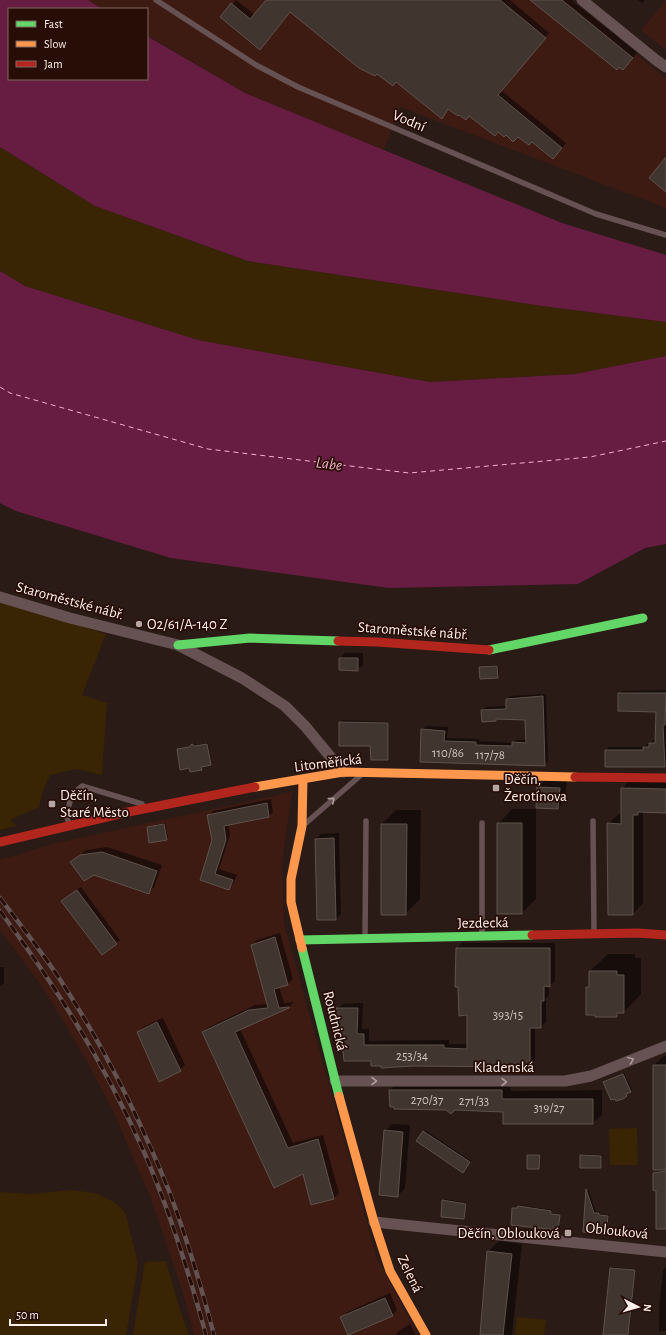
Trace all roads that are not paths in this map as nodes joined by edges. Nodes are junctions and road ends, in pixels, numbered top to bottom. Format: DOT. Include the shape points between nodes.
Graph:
graph roads {
  1 [pos="156,0"];
  2 [pos="582,0"];
  3 [pos="666,67"];
  4 [pos="666,235"];
  5 [pos="0,597"];
  6 [pos="643,618"];
  7 [pos="178,645"];
  8 [pos="344,772"];
  9 [pos="366,772"];
  10 [pos="666,778"];
  11 [pos="303,779"];
  12 [pos="152,807"];
  13 [pos="366,821"];
  14 [pos="593,821"];
  15 [pos="482,823"];
  16 [pos="69,824"];
  17 [pos="302,826"];
  18 [pos="0,842"];
  19 [pos="594,934"];
  20 [pos="666,935"];
  21 [pos="482,937"];
  22 [pos="365,939"];
  23 [pos="300,940"];
  24 [pos="666,1046"];
  25 [pos="335,1081"];
  26 [pos="374,1222"];
  27 [pos="666,1252"];
  28 [pos="426,1335"];
  1 -- 4 [label="lane, Vodní" via="256,65 298,87 596,214"];
  2 -- 3 [label="street"];
  5 -- 7 [label="street, Staroměstské nábř." via="70,618"];
  6 -- 7 [label="street, Staroměstské nábř." via="488,650 377,642 250,638"];
  7 -- 8 [label="street, Staroměstské nábř." via="242,678 285,706"];
  8 -- 9 [label="street, Litoměřická"];
  8 -- 11 [label="street, Litoměřická"];
  9 -- 10 [label="street, Litoměřická"];
  17 -- 9 [label="lane, one-way"];
  11 -- 12 [label="street, Litoměřická"];
  11 -- 17 [label="street, Roudnická"];
  12 -- 16 [label="street, Litoměřická"];
  12 -- 16 [label="lane" via="82,786 72,795 66,815"];
  13 -- 22 [label="lane"];
  14 -- 19 [label="lane"];
  15 -- 21 [label="lane"];
  16 -- 18 [label="street, Litoměřická"];
  17 -- 23 [label="street, Roudnická" via="290,879 291,902"];
  19 -- 20 [label="street, Jezdecká"];
  19 -- 21 [label="street, Jezdecká"];
  21 -- 22 [label="street, Jezdecká"];
  22 -- 23 [label="street, Jezdecká"];
  23 -- 25 [label="street, Roudnická"];
  25 -- 24 [label="street, Kladenská, one-way" via="565,1082 591,1076"];
  25 -- 26 [label="street, Roudnická"];
  26 -- 27 [label="street, Oblouková"];
  26 -- 28 [label="street, Zelená" via="390,1271"];
}
